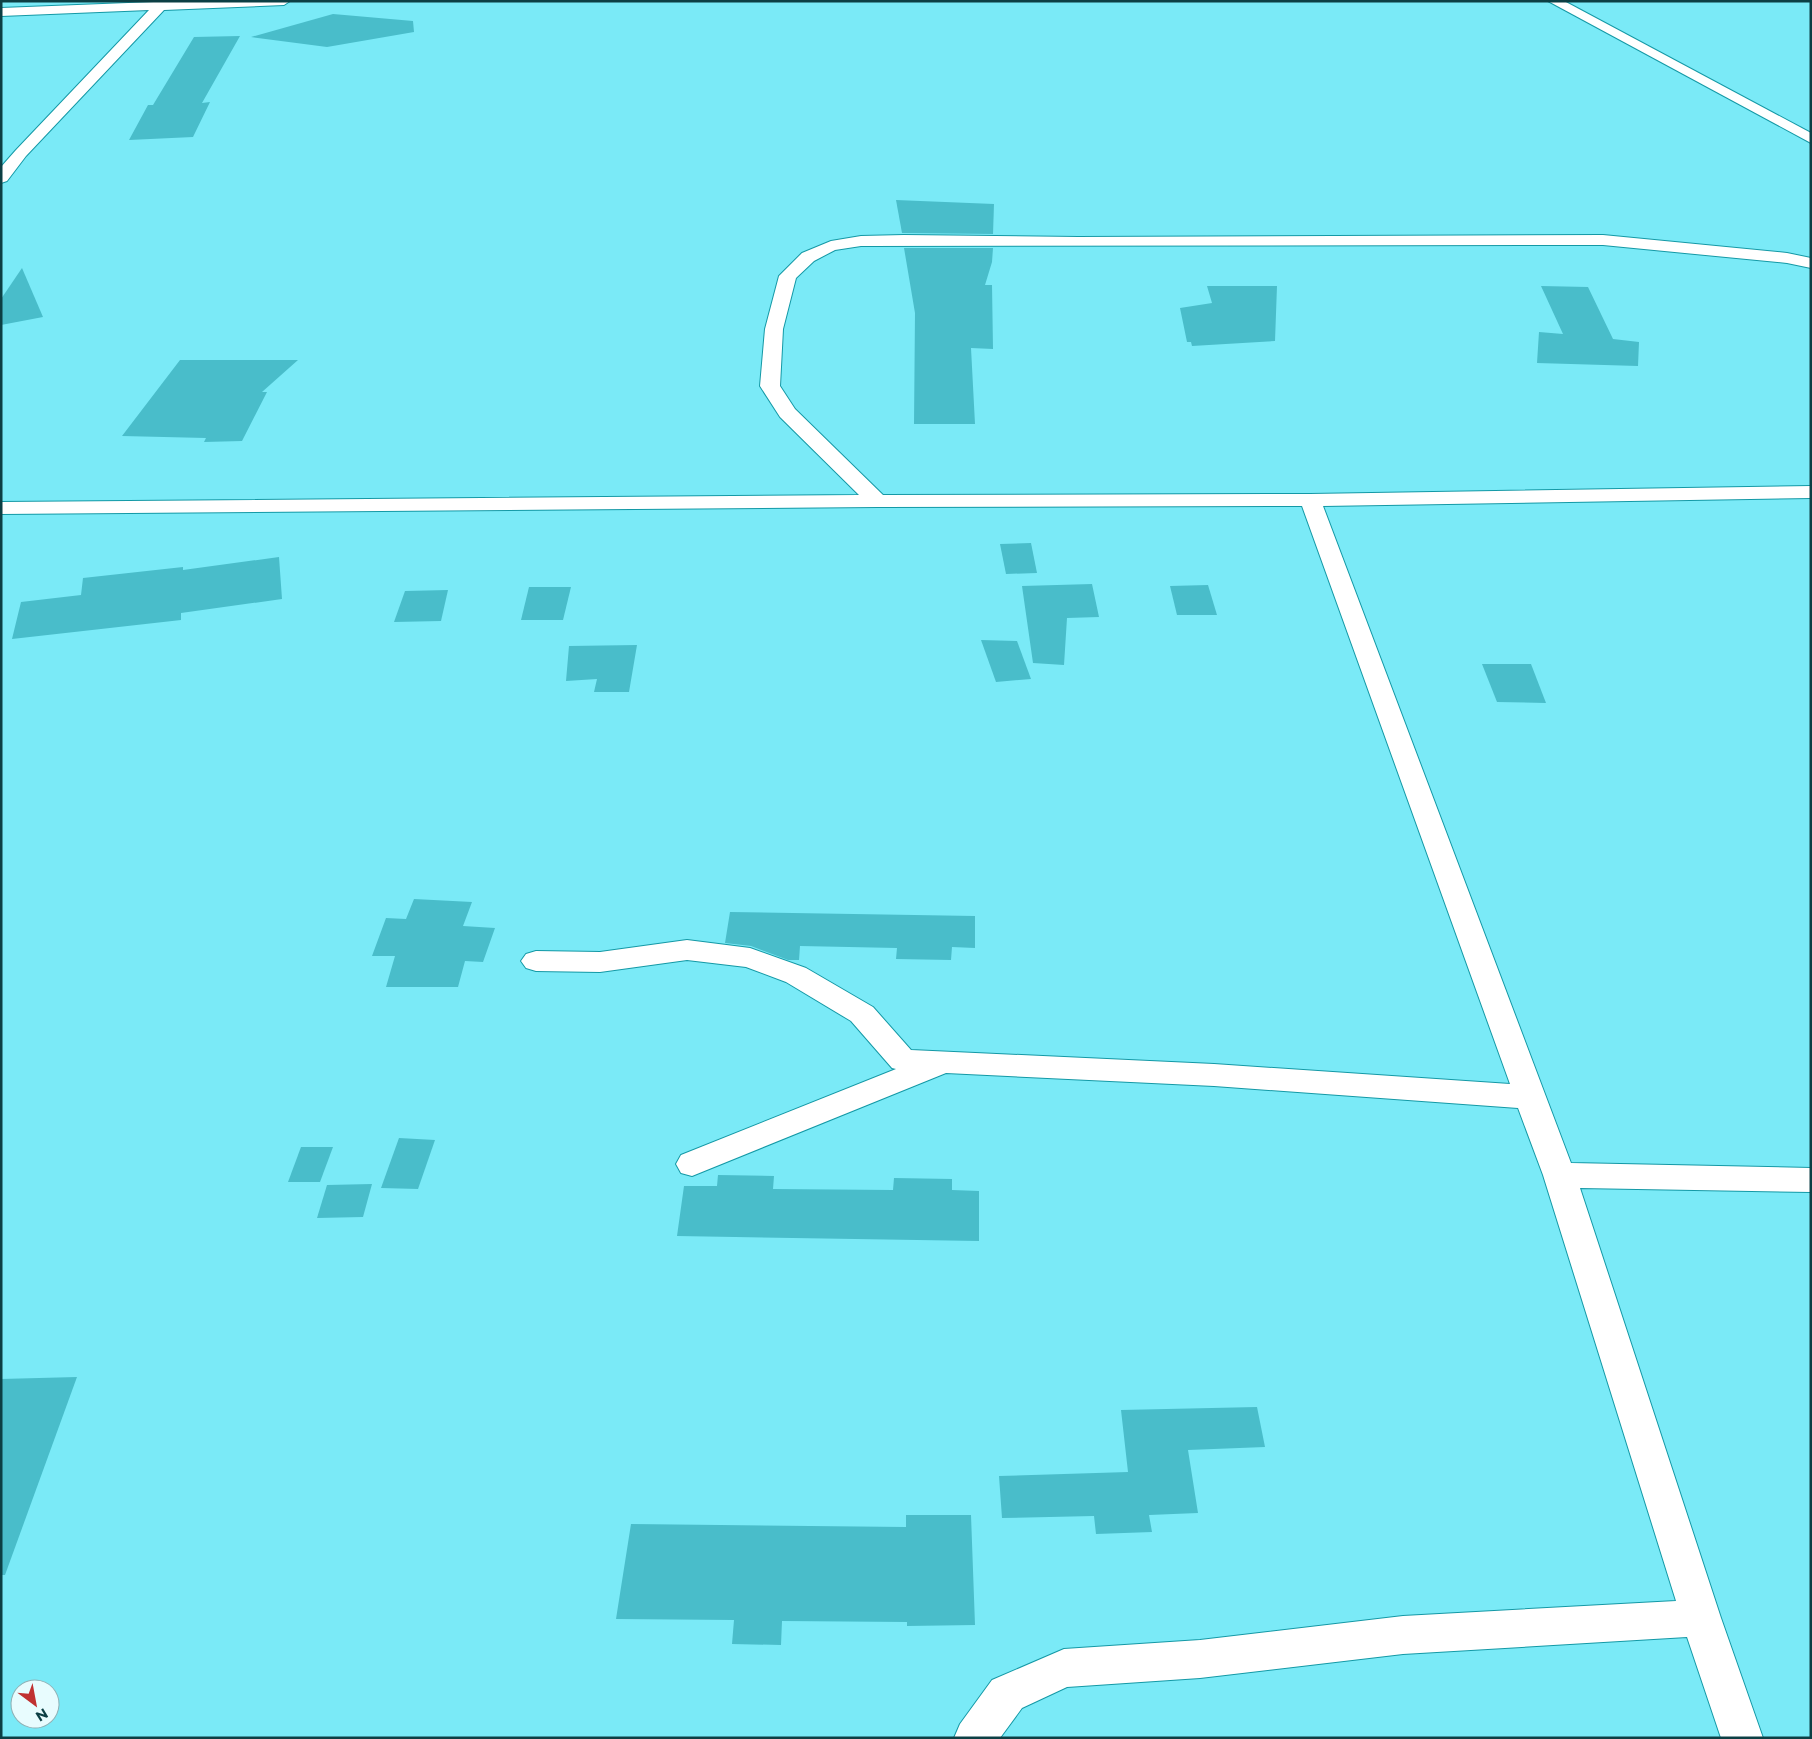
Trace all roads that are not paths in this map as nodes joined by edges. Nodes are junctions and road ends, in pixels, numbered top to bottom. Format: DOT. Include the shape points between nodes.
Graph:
graph roads {
  1 [pos="284,1"];
  2 [pos="1554,1"];
  3 [pos="160,6"];
  4 [pos="1,12"];
  5 [pos="1811,139"];
  6 [pos="1,178"];
  7 [pos="1811,264"];
  8 [pos="1811,492"];
  9 [pos="877,500"];
  10 [pos="1310,500"];
  11 [pos="1,508"];
  12 [pos="536,961"];
  13 [pos="944,1062"];
  14 [pos="1529,1097"];
  15 [pos="692,1164"];
  16 [pos="1559,1176"];
  17 [pos="1811,1180"];
  18 [pos="1701,1618"];
  19 [pos="975,1738"];
  20 [pos="1742,1738"];
  1 -- 3 [label="street"];
  2 -- 5 [label="street"];
  3 -- 4 [label="street"];
  3 -- 6 [label="street"];
  7 -- 9 [label="street" via="1787,258 1603,240 904,240 861,241 831,246 808,256 788,276 774,329 770,386 787,413"];
  8 -- 10 [label="street"];
  9 -- 10 [label="street"];
  9 -- 11 [label="street"];
  10 -- 14 [label="street"];
  12 -- 13 [label="street" via="600,962 687,950 750,958 796,975 862,1014 903,1060"];
  13 -- 14 [label="street" via="1214,1075"];
  13 -- 15 [label="street"];
  14 -- 16 [label="street"];
  16 -- 17 [label="street"];
  16 -- 18 [label="street"];
  18 -- 19 [label="street" via="1403,1636 1200,1659 1064,1668 1007,1694"];
  18 -- 20 [label="street"];
}
